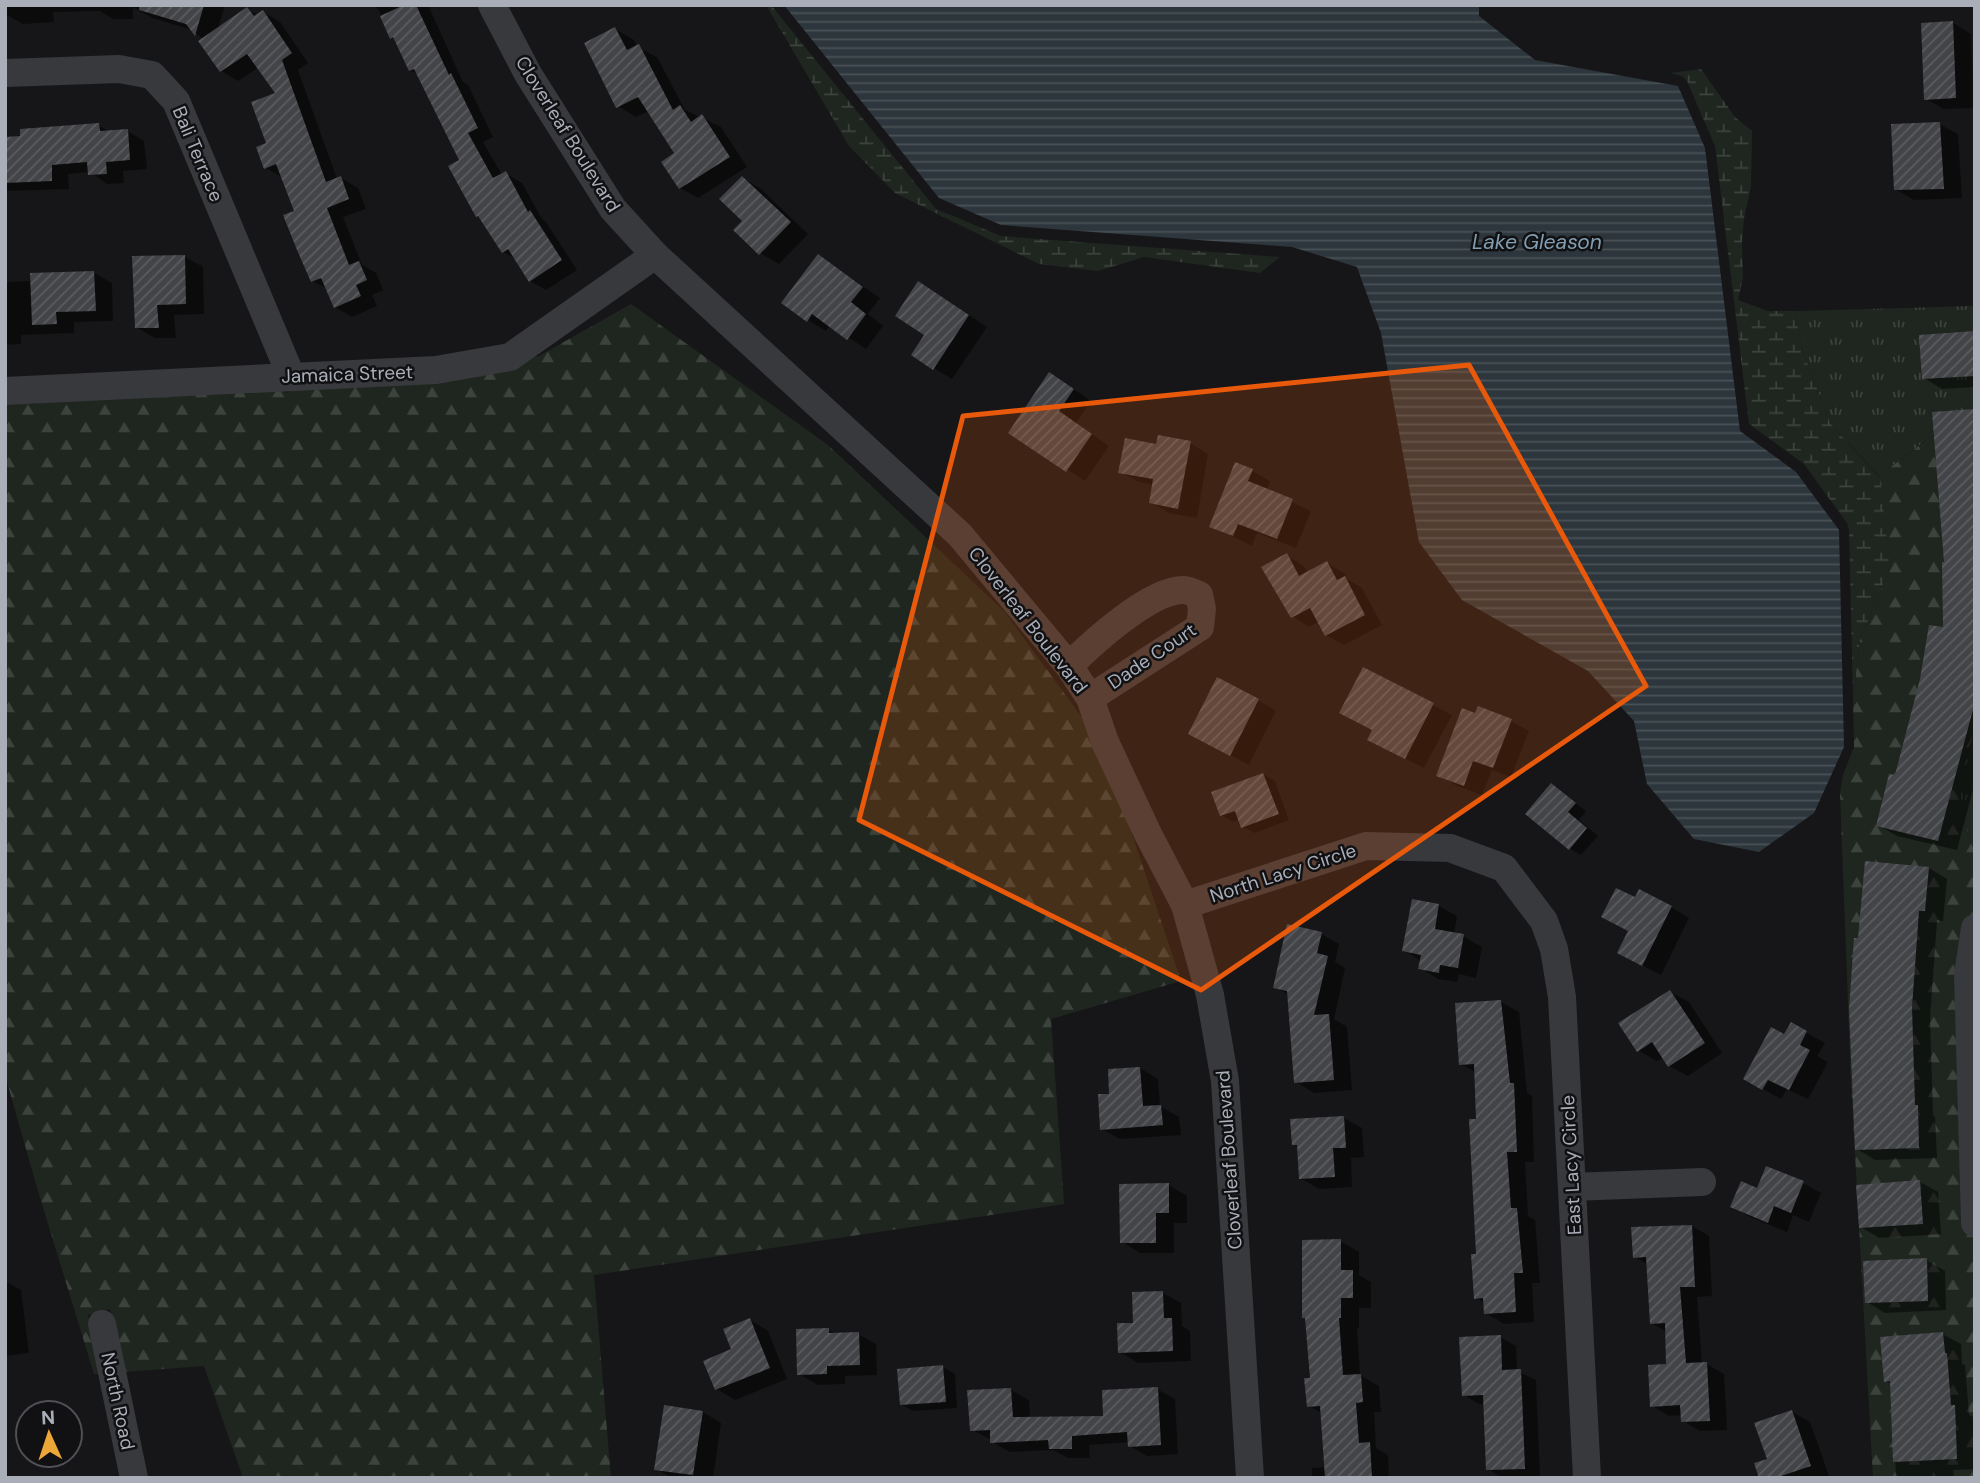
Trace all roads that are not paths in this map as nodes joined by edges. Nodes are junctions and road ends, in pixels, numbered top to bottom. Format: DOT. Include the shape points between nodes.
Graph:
graph roads {
  1 [pos="492,5"];
  2 [pos="5,73"];
  3 [pos="655,255"];
  4 [pos="291,376"];
  5 [pos="5,391"];
  6 [pos="1069,666"];
  7 [pos="1090,698"];
  8 [pos="1504,868"];
  9 [pos="1185,905"];
  10 [pos="1975,928"];
  11 [pos="1702,1182"];
  12 [pos="1572,1187"];
  13 [pos="1975,1223"];
  14 [pos="102,1324"];
  15 [pos="134,1478"];
  16 [pos="1250,1478"];
  17 [pos="1587,1478"];
  1 -- 3 [label="street, Cloverleaf Boulevard" via="528,74 612,209"];
  2 -- 4 [label="street, Bali Terrace" via="119,69 152,75 176,101"];
  3 -- 4 [label="street, Jamaica Street" via="510,356 436,370"];
  3 -- 6 [label="street, Cloverleaf Boulevard" via="960,535"];
  4 -- 5 [label="street, Jamaica Street"];
  6 -- 7 [label="street, Cloverleaf Boulevard"];
  6 -- 7 [label="street, Dade Court" via="1095,640 1152,600 1186,590 1199,595 1200,626"];
  7 -- 9 [label="street, Cloverleaf Boulevard" via="1105,742"];
  8 -- 9 [label="street, North Lacy Circle" via="1450,848 1366,846"];
  8 -- 12 [label="street, East Lacy Circle" via="1544,921 1554,949 1562,998"];
  9 -- 16 [label="street, Cloverleaf Boulevard" via="1210,995 1224,1081"];
  10 -- 13 [label="street" via="1968,974"];
  11 -- 12 [label="street"];
  12 -- 17 [label="street, East Lacy Circle"];
  14 -- 15 [label="street, North Road"];
}
